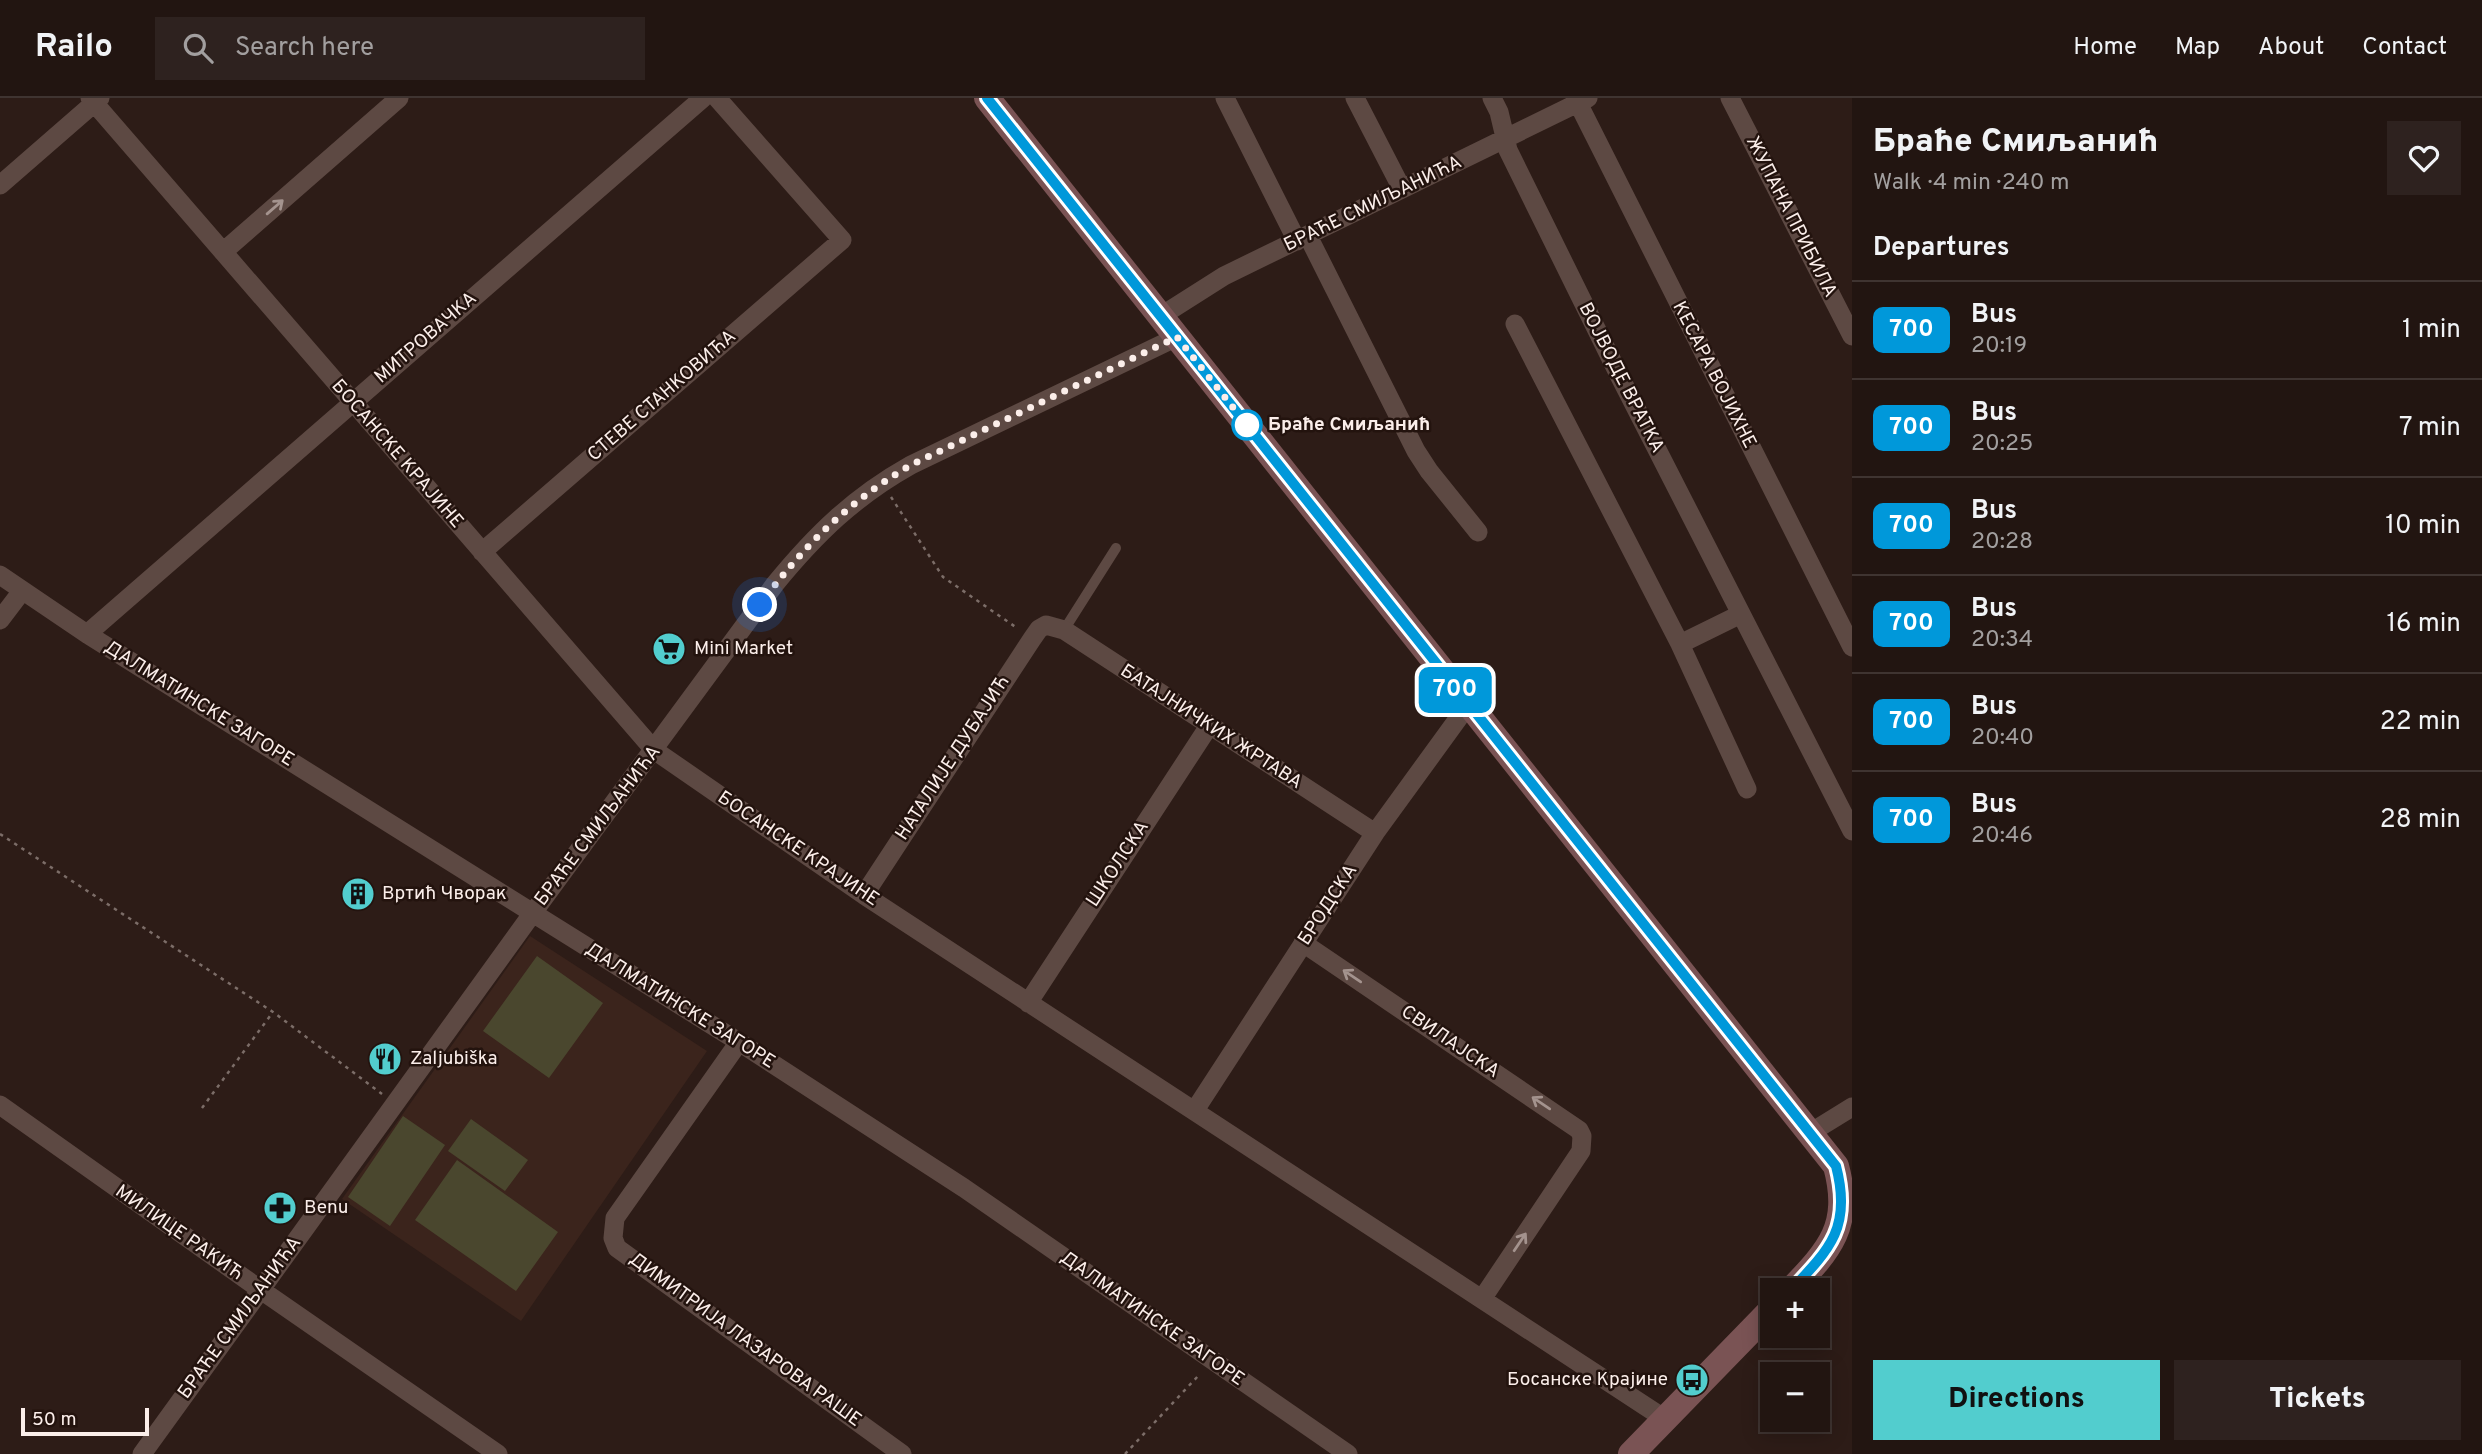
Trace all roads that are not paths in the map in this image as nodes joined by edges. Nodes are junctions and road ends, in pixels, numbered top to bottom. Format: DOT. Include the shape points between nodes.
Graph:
graph roads {
  1 [pos="399,98"];
  2 [pos="703,98"];
  3 [pos="717,98"];
  4 [pos="987,98"];
  5 [pos="1225,98"];
  6 [pos="1355,98"];
  7 [pos="1492,98"];
  8 [pos="1730,98"];
  9 [pos="94,100"];
  10 [pos="1583,101"];
  11 [pos="1506,140"];
  12 [pos="0,185"];
  13 [pos="1402,189"];
  14 [pos="1303,238"];
  15 [pos="223,252"];
  16 [pos="1515,324"];
  17 [pos="1169,327"];
  18 [pos="1852,336"];
  19 [pos="351,402"];
  20 [pos="1478,531"];
  21 [pos="1116,548"];
  22 [pos="482,552"];
  23 [pos="0,575"];
  24 [pos="22,591"];
  25 [pos="1741,614"];
  26 [pos="0,620"];
  27 [pos="1047,631"];
  28 [pos="87,634"];
  29 [pos="1680,644"];
  30 [pos="1852,647"];
  31 [pos="1468,705"];
  32 [pos="1209,726"];
  33 [pos="654,750"];
  34 [pos="1747,789"];
  35 [pos="1852,831"];
  36 [pos="1374,833"];
  37 [pos="864,895"];
  38 [pos="532,914"];
  39 [pos="1303,943"];
  40 [pos="1028,1003"];
  41 [pos="739,1042"];
  42 [pos="0,1105"];
  43 [pos="1852,1107"];
  44 [pos="1195,1110"];
  45 [pos="1810,1133"];
  46 [pos="1802,1278"];
  47 [pos="261,1290"];
  48 [pos="1482,1299"];
  49 [pos="1760,1321"];
  50 [pos="1665,1419"];
  51 [pos="142,1454"];
  52 [pos="498,1454"];
  53 [pos="902,1454"];
  54 [pos="1348,1454"];
  55 [pos="1630,1454"];
  15 -- 1 [label="street, one-way"];
  2 -- 19 [label="street, МИТРОВАЧКА"];
  3 -- 22 [label="street, СТЕВЕ СТАНКОВИЋА" via="842,240"];
  4 -- 17 [label="street"];
  5 -- 14 [label="street"];
  6 -- 13 [label="street"];
  7 -- 11 [label="street, ВОЈВОДЕ ВРАТКА"];
  8 -- 18 [label="street, ЖУПАНА ПРИБИЛА"];
  9 -- 12 [label="street"];
  9 -- 15 [label="street, БОСАНСКЕ КРАЈИНЕ"];
  10 -- 11 [label="street, БРАЋЕ СМИЉАНИЋА"];
  10 -- 30 [label="street, КЕСАРА ВОЈИХНЕ"];
  11 -- 13 [label="street, БРАЋЕ СМИЉАНИЋА"];
  11 -- 25 [label="street, ВОЈВОДЕ ВРАТКА" via="1619,377"];
  13 -- 14 [label="street, БРАЋЕ СМИЉАНИЋА"];
  14 -- 17 [label="street, БРАЋЕ СМИЉАНИЋА" via="1189,296"];
  14 -- 20 [label="street" via="1416,451"];
  15 -- 19 [label="street, БОСАНСКЕ КРАЈИНЕ"];
  16 -- 29 [label="street"];
  17 -- 31 [label="street"];
  17 -- 33 [label="street, БРАЋЕ СМИЉАНИЋА" via="911,465 846,509 775,584"];
  19 -- 22 [label="street, БОСАНСКЕ КРАЈИНЕ"];
  19 -- 28 [label="street, МИТРОВАЧКА"];
  21 -- 27 [label="lane"];
  22 -- 33 [label="street, БОСАНСКЕ КРАЈИНЕ"];
  23 -- 24 [label="street, ДАЛМАТИНСКЕ ЗАГОРЕ"];
  24 -- 26 [label="street"];
  24 -- 28 [label="street, ДАЛМАТИНСКЕ ЗАГОРЕ"];
  25 -- 29 [label="street"];
  25 -- 35 [label="street, ВОЈВОДЕ ВРАТКА"];
  27 -- 32 [label="street, БАТАЈНИЧКИХ ЖРТАВА"];
  27 -- 37 [label="street, НАТАЛИЈЕ ДУБАЈИЋ"];
  28 -- 38 [label="street, ДАЛМАТИНСКЕ ЗАГОРЕ"];
  29 -- 34 [label="street"];
  31 -- 36 [label="street, БРОДСКА"];
  31 -- 45 [label="street"];
  32 -- 36 [label="street, БАТАЈНИЧКИХ ЖРТАВА"];
  32 -- 40 [label="street, ШКОЛСКА"];
  33 -- 37 [label="street, БОСАНСКЕ КРАЈИНЕ"];
  33 -- 38 [label="street, БРАЋЕ СМИЉАНИЋА"];
  36 -- 39 [label="street, БРОДСКА"];
  37 -- 40 [label="street, БОСАНСКЕ КРАЈИНЕ"];
  38 -- 41 [label="street, ДАЛМАТИНСКЕ ЗАГОРЕ"];
  38 -- 47 [label="street, БРАЋЕ СМИЉАНИЋА"];
  39 -- 44 [label="street, БРОДСКА"];
  48 -- 39 [label="street, СВИЛАЈСКА, one-way" via="1581,1151 1582,1136 1572,1124"];
  40 -- 44 [label="street, БОСАНСКЕ КРАЈИНЕ"];
  41 -- 53 [label="street, ДИМИТРИЈА ЛАЗАРОВА РАШЕ" via="615,1218 613,1238 617,1248"];
  41 -- 54 [label="street, ДАЛМАТИНСКЕ ЗАГОРЕ" via="964,1188"];
  42 -- 47 [label="street, МИЛИЦЕ РАКИЋ"];
  43 -- 45 [label="street"];
  44 -- 48 [label="street, БОСАНСКЕ КРАЈИНЕ"];
  45 -- 46 [label="street" via="1843,1182 1845,1220 1837,1238"];
  47 -- 51 [label="street, БРАЋЕ СМИЉАНИЋА"];
  47 -- 52 [label="street, МИЛИЦЕ РАКИЋ"];
  48 -- 50 [label="street, БОСАНСКЕ КРАЈИНЕ"];
  49 -- 50 [label="street"];
  50 -- 55 [label="street"];
}
